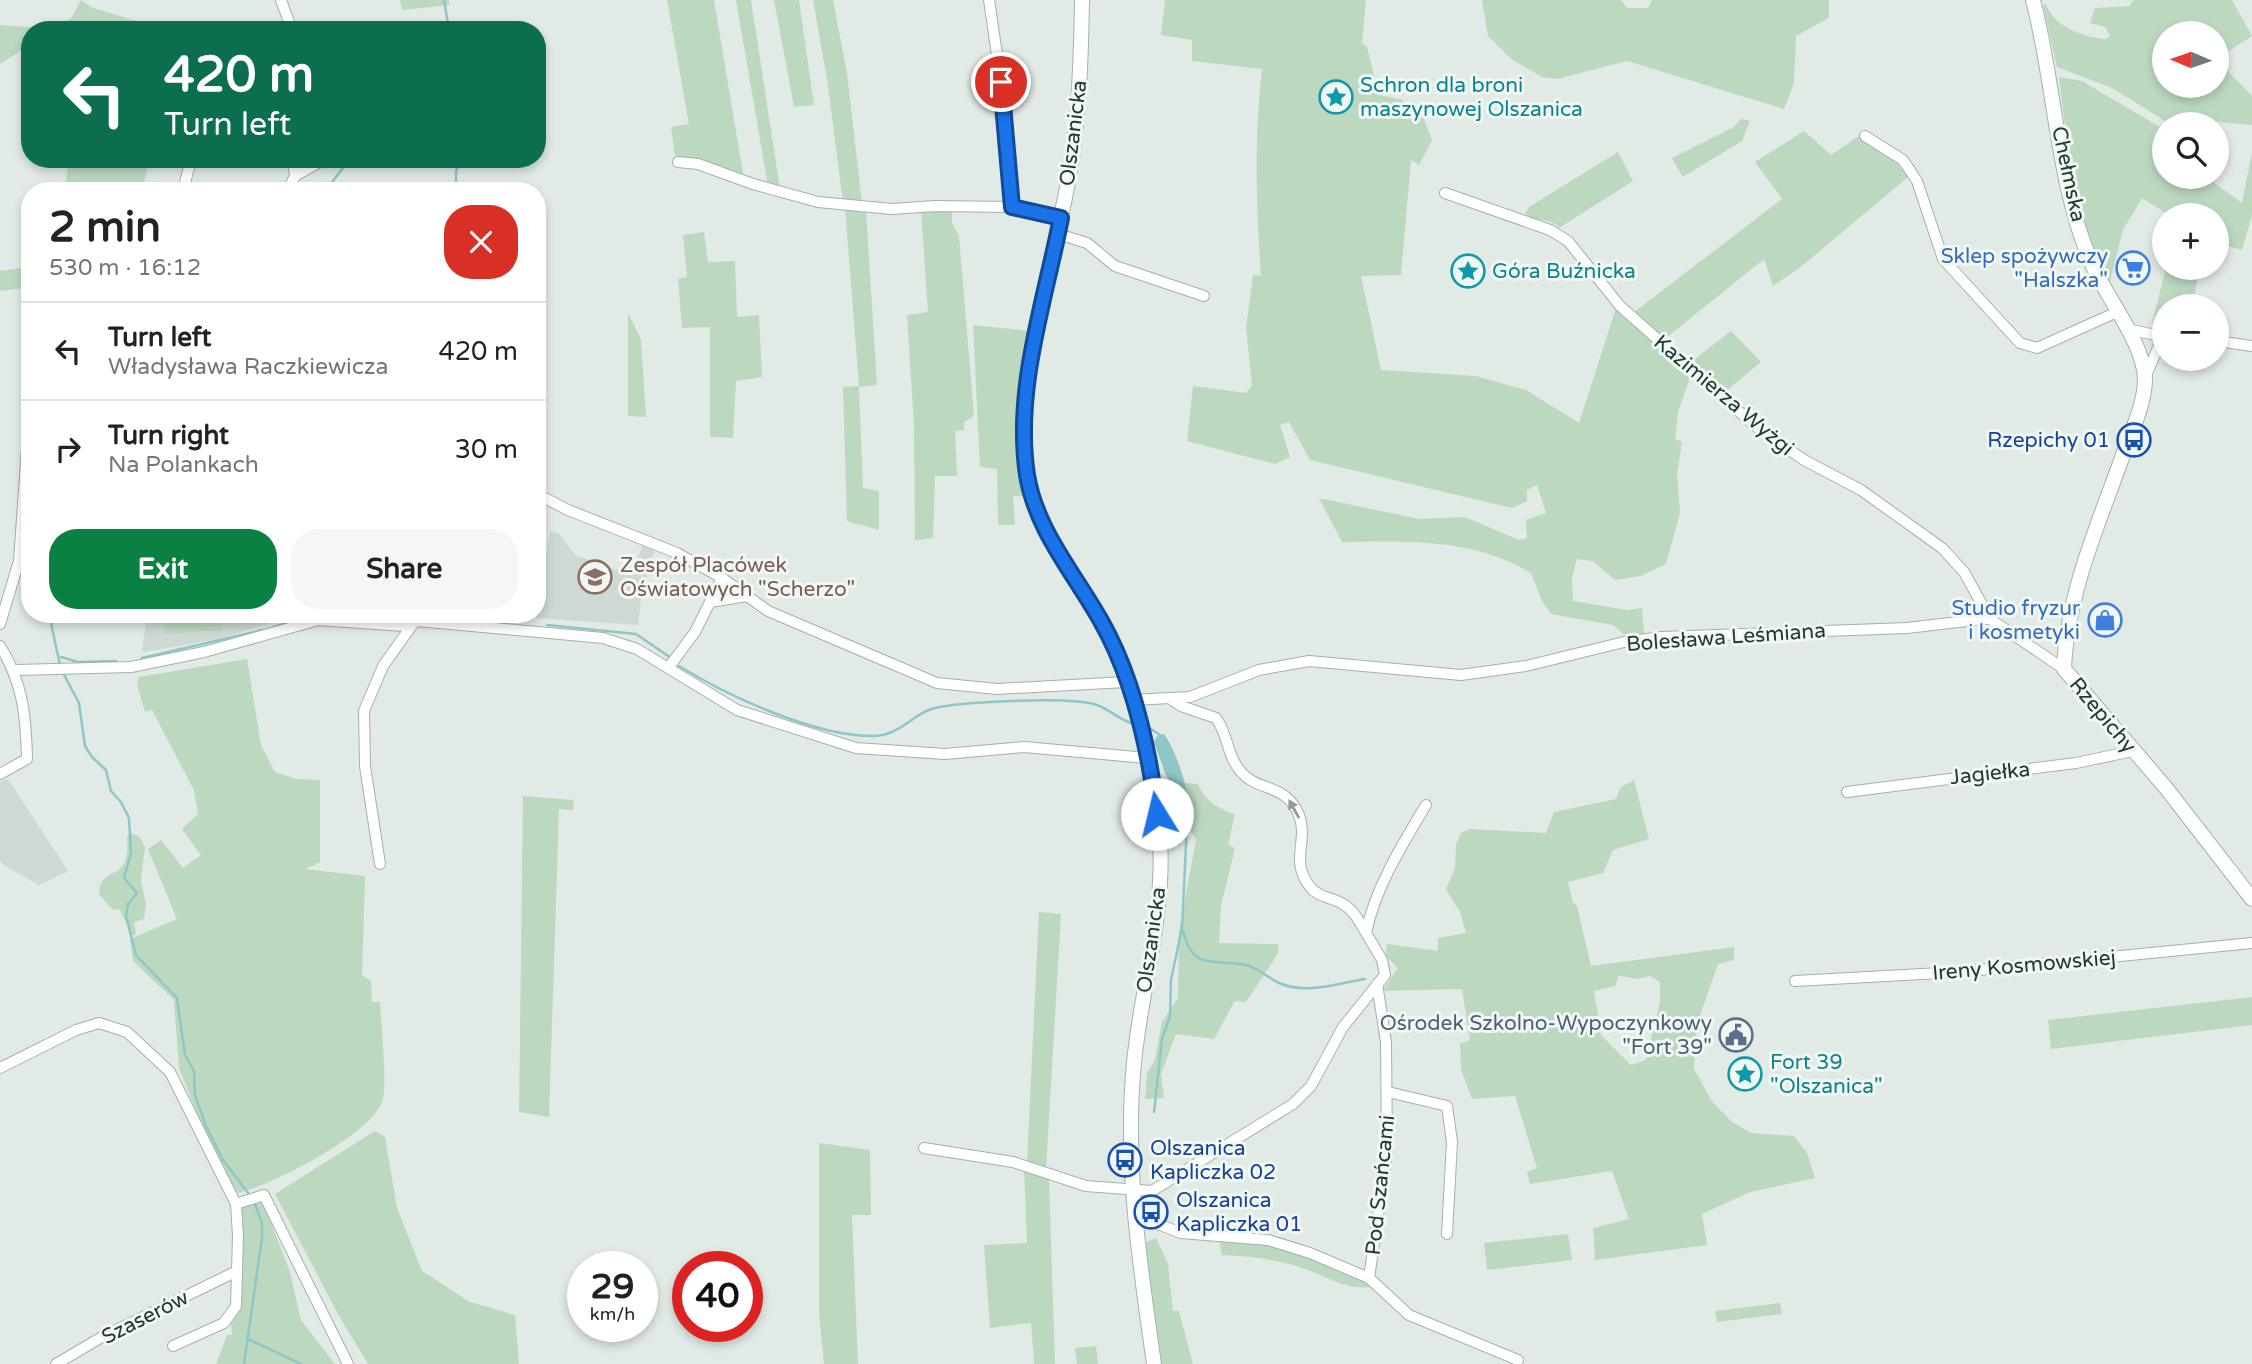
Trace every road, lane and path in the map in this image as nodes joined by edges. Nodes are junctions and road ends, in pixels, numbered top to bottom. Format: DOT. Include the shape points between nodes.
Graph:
graph roads {
  1 [pos="281,0"];
  2 [pos="989,0"];
  3 [pos="1082,0"];
  4 [pos="2034,0"];
  5 [pos="289,21"];
  6 [pos="1865,136"];
  7 [pos="678,162"];
  8 [pos="294,168"];
  9 [pos="309,168"];
  10 [pos="295,176"];
  11 [pos="292,182"];
  12 [pos="1445,192"];
  13 [pos="1012,207"];
  14 [pos="1061,218"];
  15 [pos="1058,234"];
  16 [pos="1204,296"];
  17 [pos="2117,312"];
  18 [pos="2127,329"];
  19 [pos="2152,334"];
  20 [pos="2229,343"];
  21 [pos="2252,346"];
  22 [pos="2152,363"];
  23 [pos="2145,378"];
  24 [pos="546,499"];
  25 [pos="21,545"];
  26 [pos="722,578"];
  27 [pos="13,580"];
  28 [pos="0,596"];
  29 [pos="747,596"];
  30 [pos="710,602"];
  31 [pos="1990,619"];
  32 [pos="307,623"];
  33 [pos="361,623"];
  34 [pos="410,623"];
  35 [pos="415,623"];
  36 [pos="465,623"];
  37 [pos="0,624"];
  38 [pos="0,646"];
  39 [pos="669,667"];
  40 [pos="2064,668"];
  41 [pos="16,670"];
  42 [pos="1126,682"];
  43 [pos="1172,699"];
  44 [pos="1132,700"];
  45 [pos="2133,751"];
  46 [pos="1147,758"];
  47 [pos="0,774"];
  48 [pos="1847,792"];
  49 [pos="1426,805"];
  50 [pos="380,864"];
  51 [pos="2252,899"];
  52 [pos="1366,933"];
  53 [pos="2252,943"];
  54 [pos="1795,981"];
  55 [pos="1377,984"];
  56 [pos="0,1068"];
  57 [pos="1388,1092"];
  58 [pos="924,1149"];
  59 [pos="1134,1192"];
  60 [pos="236,1204"];
  61 [pos="1137,1216"];
  62 [pos="1447,1234"];
  63 [pos="235,1272"];
  64 [pos="1369,1278"];
  65 [pos="173,1346"];
  66 [pos="1518,1360"];
  67 [pos="56,1364"];
  68 [pos="348,1364"];
  69 [pos="1154,1364"];
  1 -- 5 [label="street"];
  2 -- 13 [label="street" via="1005,109"];
  3 -- 14 [label="street, Olszanicka" via="1077,119"];
  4 -- 17 [label="street, Chełmska" via="2075,211 2091,262"];
  6 -- 17 [label="street" via="1903,160 1917,181 1943,259 2020,343 2037,348"];
  7 -- 13 [label="street" via="698,164 818,202 892,209"];
  8 -- 10 [label="street"];
  9 -- 10 [label="street"];
  10 -- 11 [label="street"];
  12 -- 31 [label="street, Kazimierza Wyżgi" via="1568,240 1620,306 1760,430 1870,495 1942,548 1964,572"];
  13 -- 14 [label="street"];
  14 -- 15 [label="street, Olszanicka"];
  15 -- 16 [label="street" via="1087,243 1115,266"];
  15 -- 42 [label="street, Olszanicka" via="1030,373 1027,474 1042,522 1102,622"];
  17 -- 18 [label="street, Chełmska"];
  18 -- 19 [label="street"];
  18 -- 23 [label="street, Chełmska"];
  20 -- 21 [label="street"];
  22 -- 23 [label="street"];
  23 -- 40 [label="street, Rzepichy" via="2072,600"];
  24 -- 26 [label="street" via="677,553"];
  25 -- 27 [label="street"];
  26 -- 29 [label="street"];
  26 -- 30 [label="street"];
  27 -- 28 [label="street"];
  27 -- 37 [label="street"];
  29 -- 30 [label="street"];
  29 -- 42 [label="street" via="768,611 942,685 997,689"];
  30 -- 39 [label="street"];
  31 -- 40 [label="street"];
  31 -- 43 [label="street, Bolesława Leśmiana" via="1907,628 1662,637 1461,675 1309,661 1259,670 1190,697"];
  32 -- 41 [label="street" via="131,667"];
  33 -- 34 [label="street"];
  35 -- 50 [label="street" via="383,666 364,711 365,766"];
  36 -- 39 [label="street" via="603,638 637,649"];
  38 -- 41 [label="street"];
  39 -- 46 [label="street" via="737,710 856,748 945,754 1024,747"];
  40 -- 45 [label="street, Rzepichy"];
  41 -- 47 [label="street" via="27,759"];
  42 -- 44 [label="street, Olszanicka"];
  43 -- 44 [label="street"];
  52 -- 43 [label="street, one-way" via="1349,908 1315,892 1303,875 1298,862 1298,813 1279,790 1242,774 1219,722"];
  44 -- 46 [label="street, Olszanicka"];
  45 -- 48 [label="street, Jagiełka" via="2076,764"];
  45 -- 51 [label="street, Rzepichy"];
  46 -- 59 [label="street, Olszanicka" via="1160,836 1160,887 1134,1062"];
  49 -- 52 [label="street" via="1375,900"];
  52 -- 55 [label="street" via="1382,960 1385,975"];
  53 -- 54 [label="street, Ireny Kosmowskiej" via="1959,972"];
  55 -- 57 [label="street, Pod Szańcami"];
  55 -- 59 [label="street" via="1343,1027 1311,1086 1293,1104 1169,1183 1152,1191"];
  56 -- 60 [label="street" via="89,1025 109,1024 127,1032 170,1072"];
  57 -- 62 [label="street, Pod Szańcami" via="1447,1106 1452,1142"];
  57 -- 64 [label="street, Pod Szańcami" via="1387,1153"];
  58 -- 59 [label="street" via="1013,1162 1086,1185"];
  59 -- 61 [label="street, Olszanicka"];
  60 -- 63 [label="street, Szaserów"];
  60 -- 68 [label="street" via="264,1195"];
  61 -- 64 [label="street" via="1181,1233 1268,1240"];
  61 -- 69 [label="street, Olszanicka"];
  63 -- 65 [label="street, Szaserów" via="236,1306 224,1323"];
  63 -- 67 [label="street, Szaserów"];
  64 -- 66 [label="street" via="1409,1315"];
}
